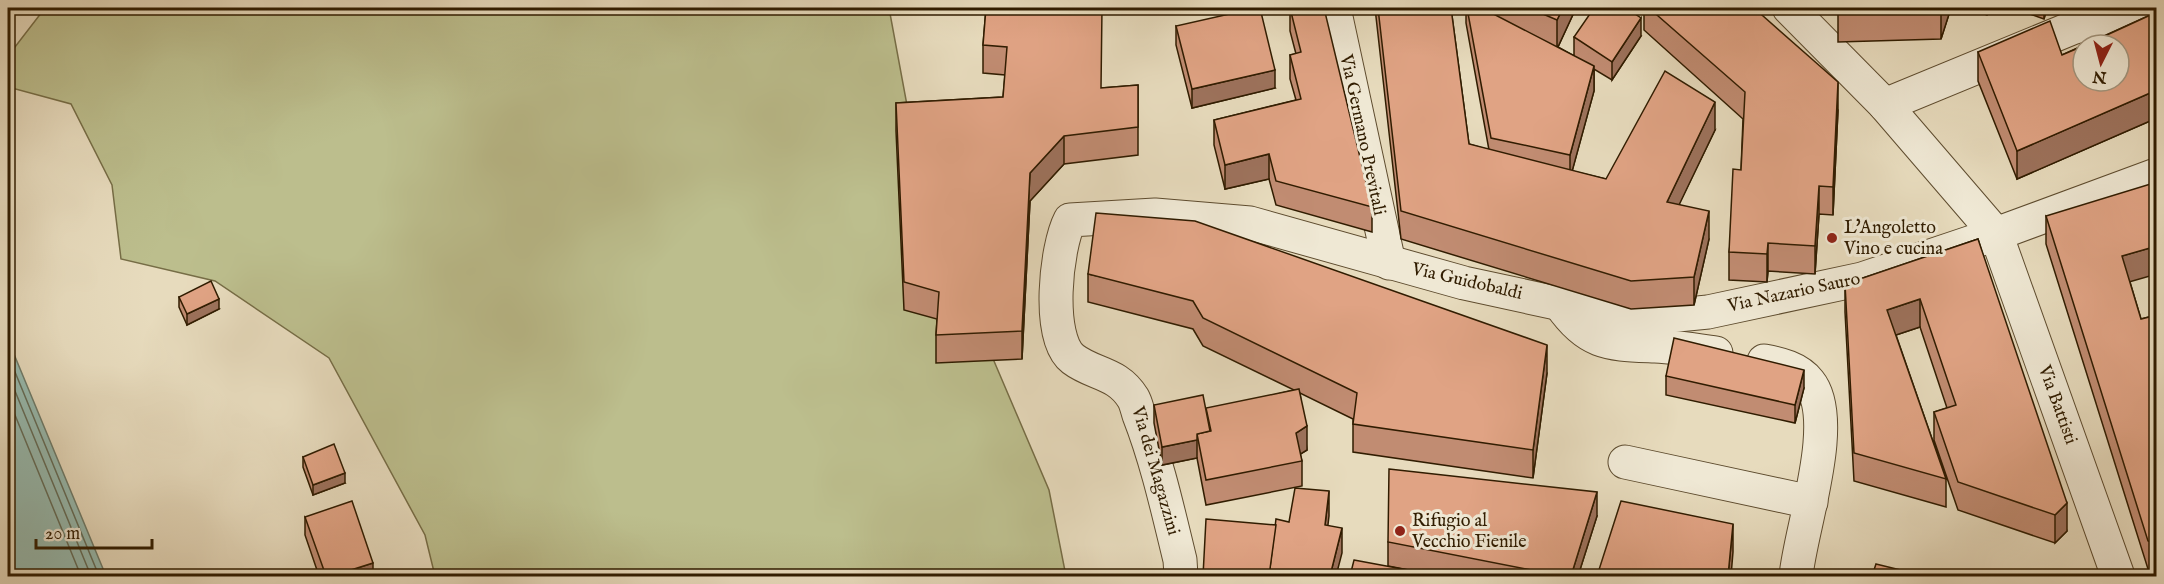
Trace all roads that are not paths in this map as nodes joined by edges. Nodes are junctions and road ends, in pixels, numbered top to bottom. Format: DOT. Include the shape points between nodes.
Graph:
graph roads {
  1 [pos="1334,8"];
  2 [pos="1789,8"];
  3 [pos="2157,14"];
  4 [pos="2073,18"];
  5 [pos="1885,105"];
  6 [pos="2157,175"];
  7 [pos="1996,234"];
  8 [pos="1389,263"];
  9 [pos="1560,304"];
  10 [pos="1058,333"];
  11 [pos="1625,462"];
  12 [pos="1811,502"];
  13 [pos="1181,576"];
  14 [pos="1796,576"];
  15 [pos="2118,576"];
  1 -- 8 [label="street, Via Germano Previtali"];
  2 -- 5 [label="street"];
  3 -- 4 [label="street"];
  4 -- 5 [label="street"];
  5 -- 7 [label="street"];
  6 -- 7 [label="street, Via Nazario Sauro"];
  7 -- 9 [label="street, Via Nazario Sauro" via="1862,279 1708,312 1629,316"];
  7 -- 15 [label="street, Via Battisti"];
  8 -- 9 [label="street, Via Guidobaldi"];
  8 -- 10 [label="street, Via Guidobaldi" via="1240,221 1155,215 1070,220 1059,250"];
  9 -- 12 [label="street" via="1571,321 1585,332 1617,345 1680,348 1789,367 1811,384 1820,417"];
  10 -- 13 [label="street, Via dei Magazzini" via="1067,354 1110,375 1134,398 1150,442"];
  11 -- 12 [label="street"];
  12 -- 14 [label="street"];
}
